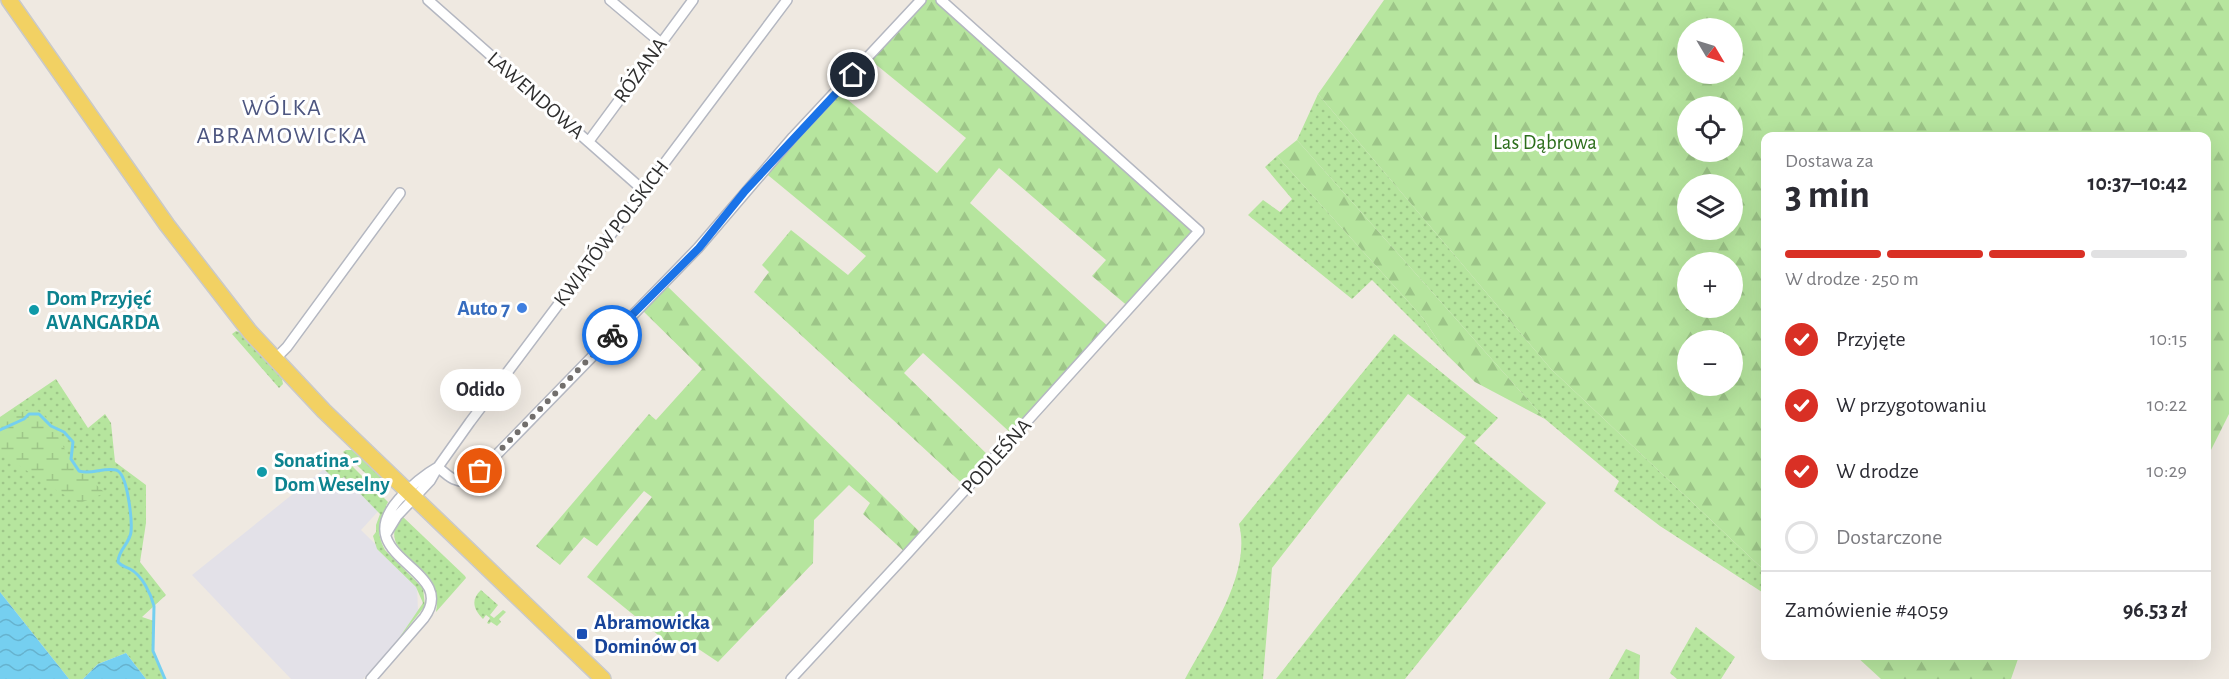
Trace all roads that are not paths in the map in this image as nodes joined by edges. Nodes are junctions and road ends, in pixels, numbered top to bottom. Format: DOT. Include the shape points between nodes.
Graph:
graph roads {
  1 [pos="9,0"];
  2 [pos="429,0"];
  3 [pos="610,0"];
  4 [pos="693,0"];
  5 [pos="787,0"];
  6 [pos="921,0"];
  7 [pos="941,0"];
  8 [pos="661,43"];
  9 [pos="589,141"];
  10 [pos="643,190"];
  11 [pos="400,193"];
  12 [pos="275,360"];
  13 [pos="438,467"];
  14 [pos="411,494"];
  15 [pos="371,679"];
  16 [pos="603,679"];
  17 [pos="791,679"];
  1 -- 12 [label="main road" via="178,240"];
  2 -- 9 [label="street, LAWENDOWA"];
  3 -- 8 [label="street"];
  4 -- 8 [label="street, RÓŻANA"];
  5 -- 10 [label="street, KWIATÓW POLSKICH"];
  6 -- 13 [label="street" via="793,137 699,248 472,480 454,480"];
  7 -- 17 [label="street, PODLEŚNA" via="1199,231"];
  8 -- 9 [label="street, RÓŻANA"];
  9 -- 10 [label="street, LAWENDOWA"];
  10 -- 13 [label="street, KWIATÓW POLSKICH"];
  11 -- 12 [label="street"];
  12 -- 14 [label="main road"];
  13 -- 14 [label="street, KWIATÓW POLSKICH" via="430,481"];
  14 -- 15 [label="street, KWIATÓW POLSKICH" via="386,534 393,550 426,582 431,602 424,618"];
  14 -- 16 [label="main road"];
}
